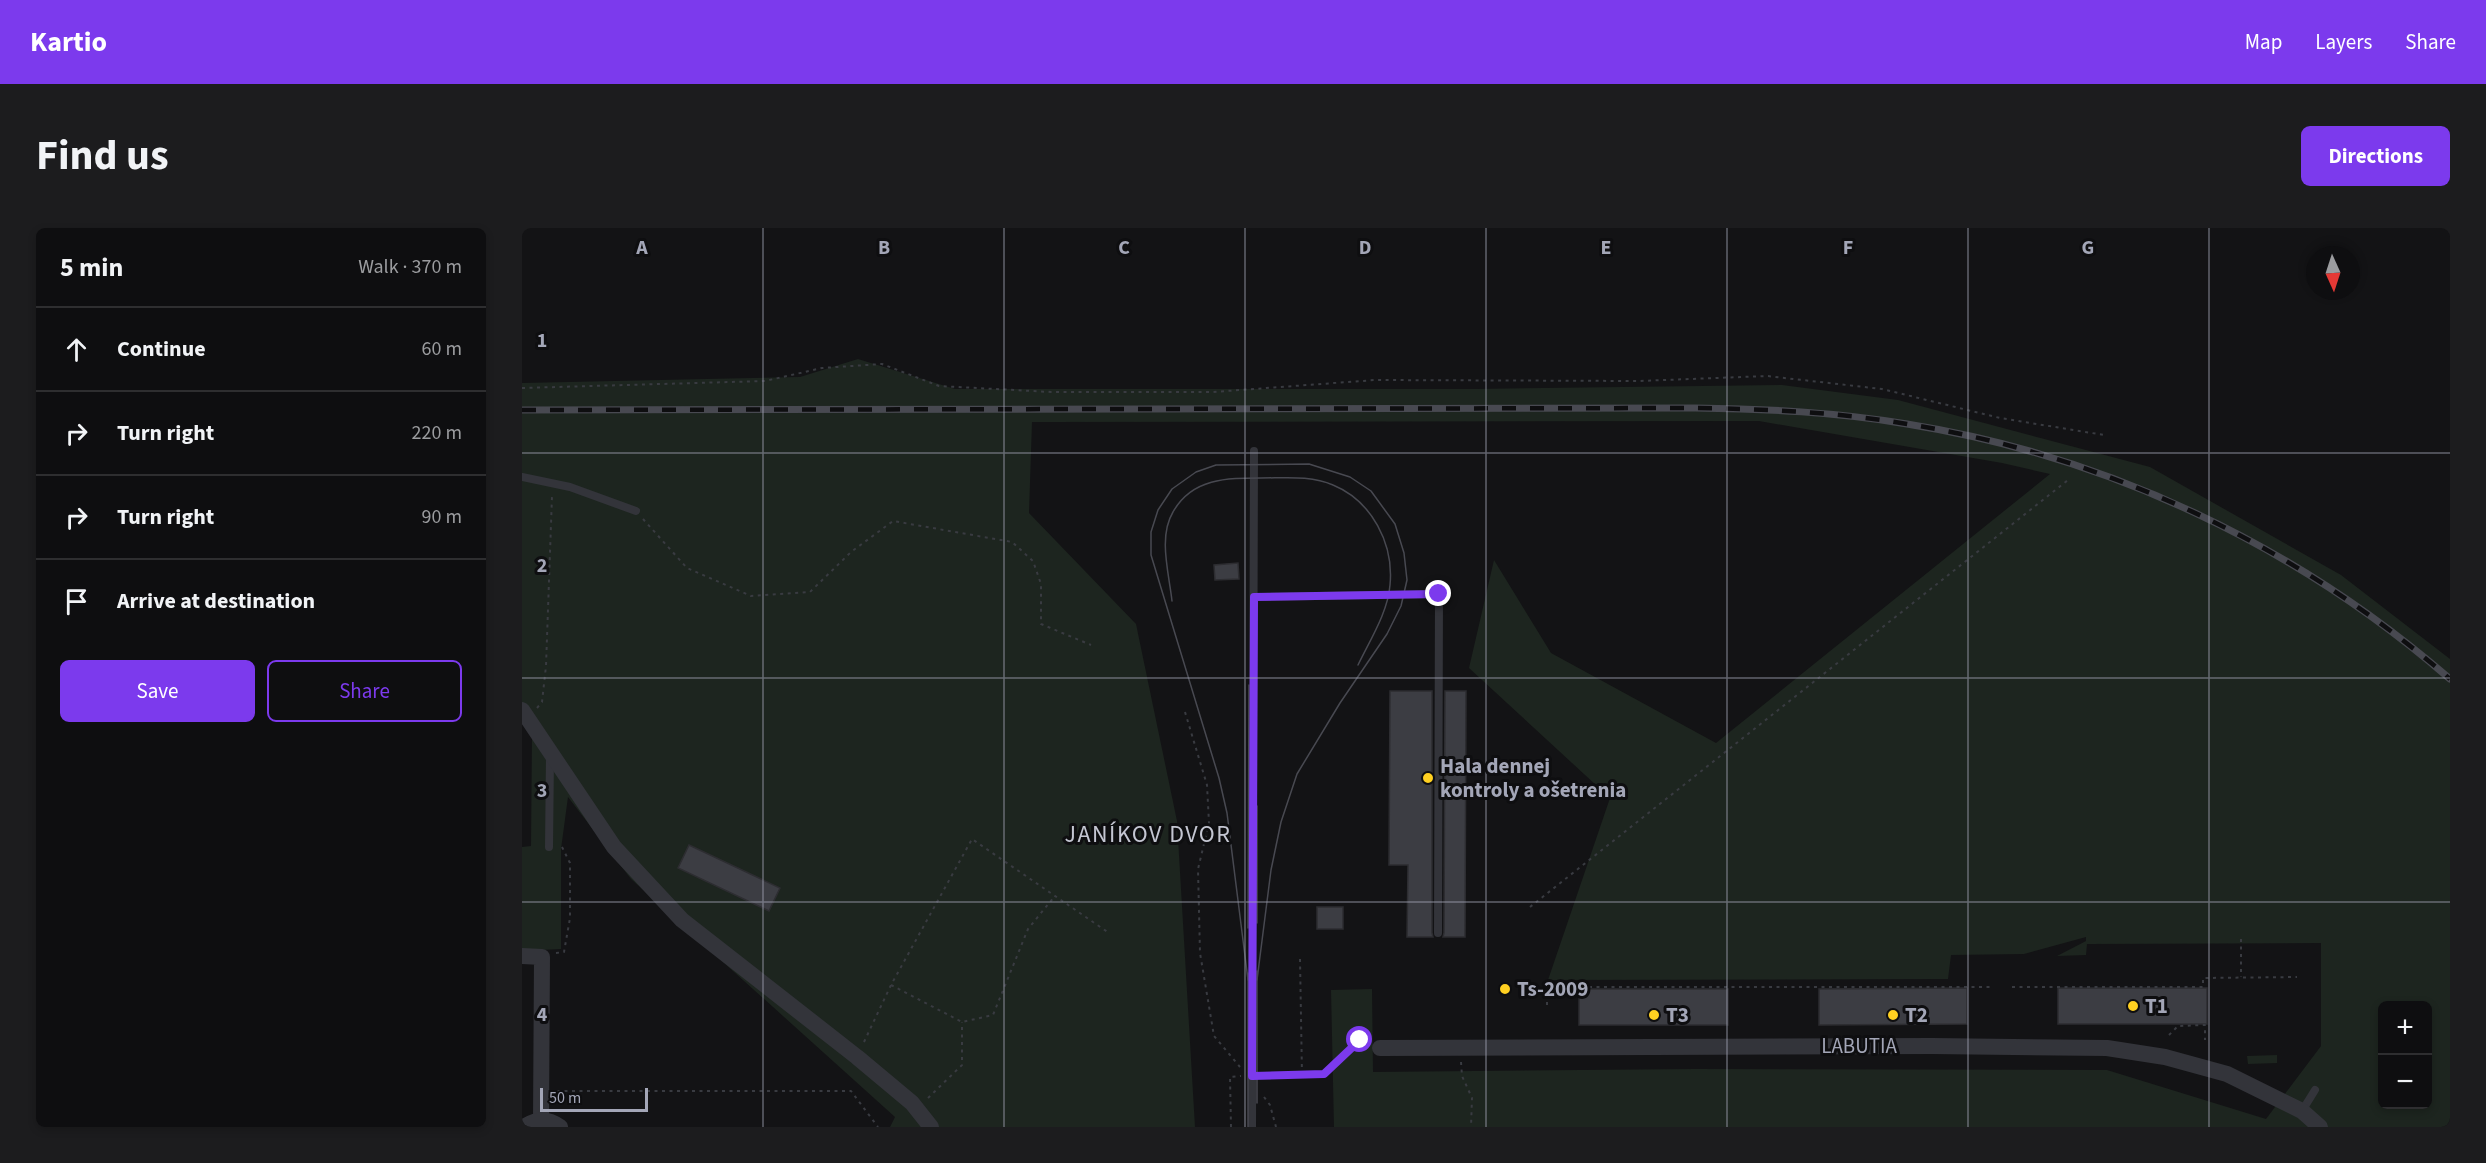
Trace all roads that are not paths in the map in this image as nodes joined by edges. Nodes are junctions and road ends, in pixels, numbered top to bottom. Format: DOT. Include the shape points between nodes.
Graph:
graph roads {
  1 [pos="1254,451"];
  2 [pos="522,477"];
  3 [pos="636,511"];
  4 [pos="1254,597"];
  5 [pos="525,714"];
  6 [pos="550,752"];
  7 [pos="549,847"];
  8 [pos="1438,933"];
  9 [pos="522,956"];
  10 [pos="1380,1048"];
  11 [pos="2315,1090"];
  12 [pos="2302,1111"];
  13 [pos="541,1120"];
  14 [pos="524,1127"];
  15 [pos="560,1127"];
  16 [pos="931,1127"];
  17 [pos="1252,1127"];
  18 [pos="2320,1127"];
  1 -- 4 [label="lane"];
  2 -- 3 [label="lane" via="570,487"];
  4 -- 8 [label="lane" via="1439,594"];
  4 -- 17 [label="lane"];
  5 -- 6 [label="street"];
  6 -- 7 [label="lane"];
  6 -- 16 [label="street" via="614,847 682,920 857,1057 917,1109"];
  9 -- 13 [label="street" via="542,957"];
  10 -- 12 [label="street, LABUTIA" via="2107,1048 2165,1057 2227,1074"];
  11 -- 12 [label="lane"];
  12 -- 18 [label="street, LABUTIA"];
  13 -- 14 [label="street"];
  13 -- 15 [label="street"];
}
